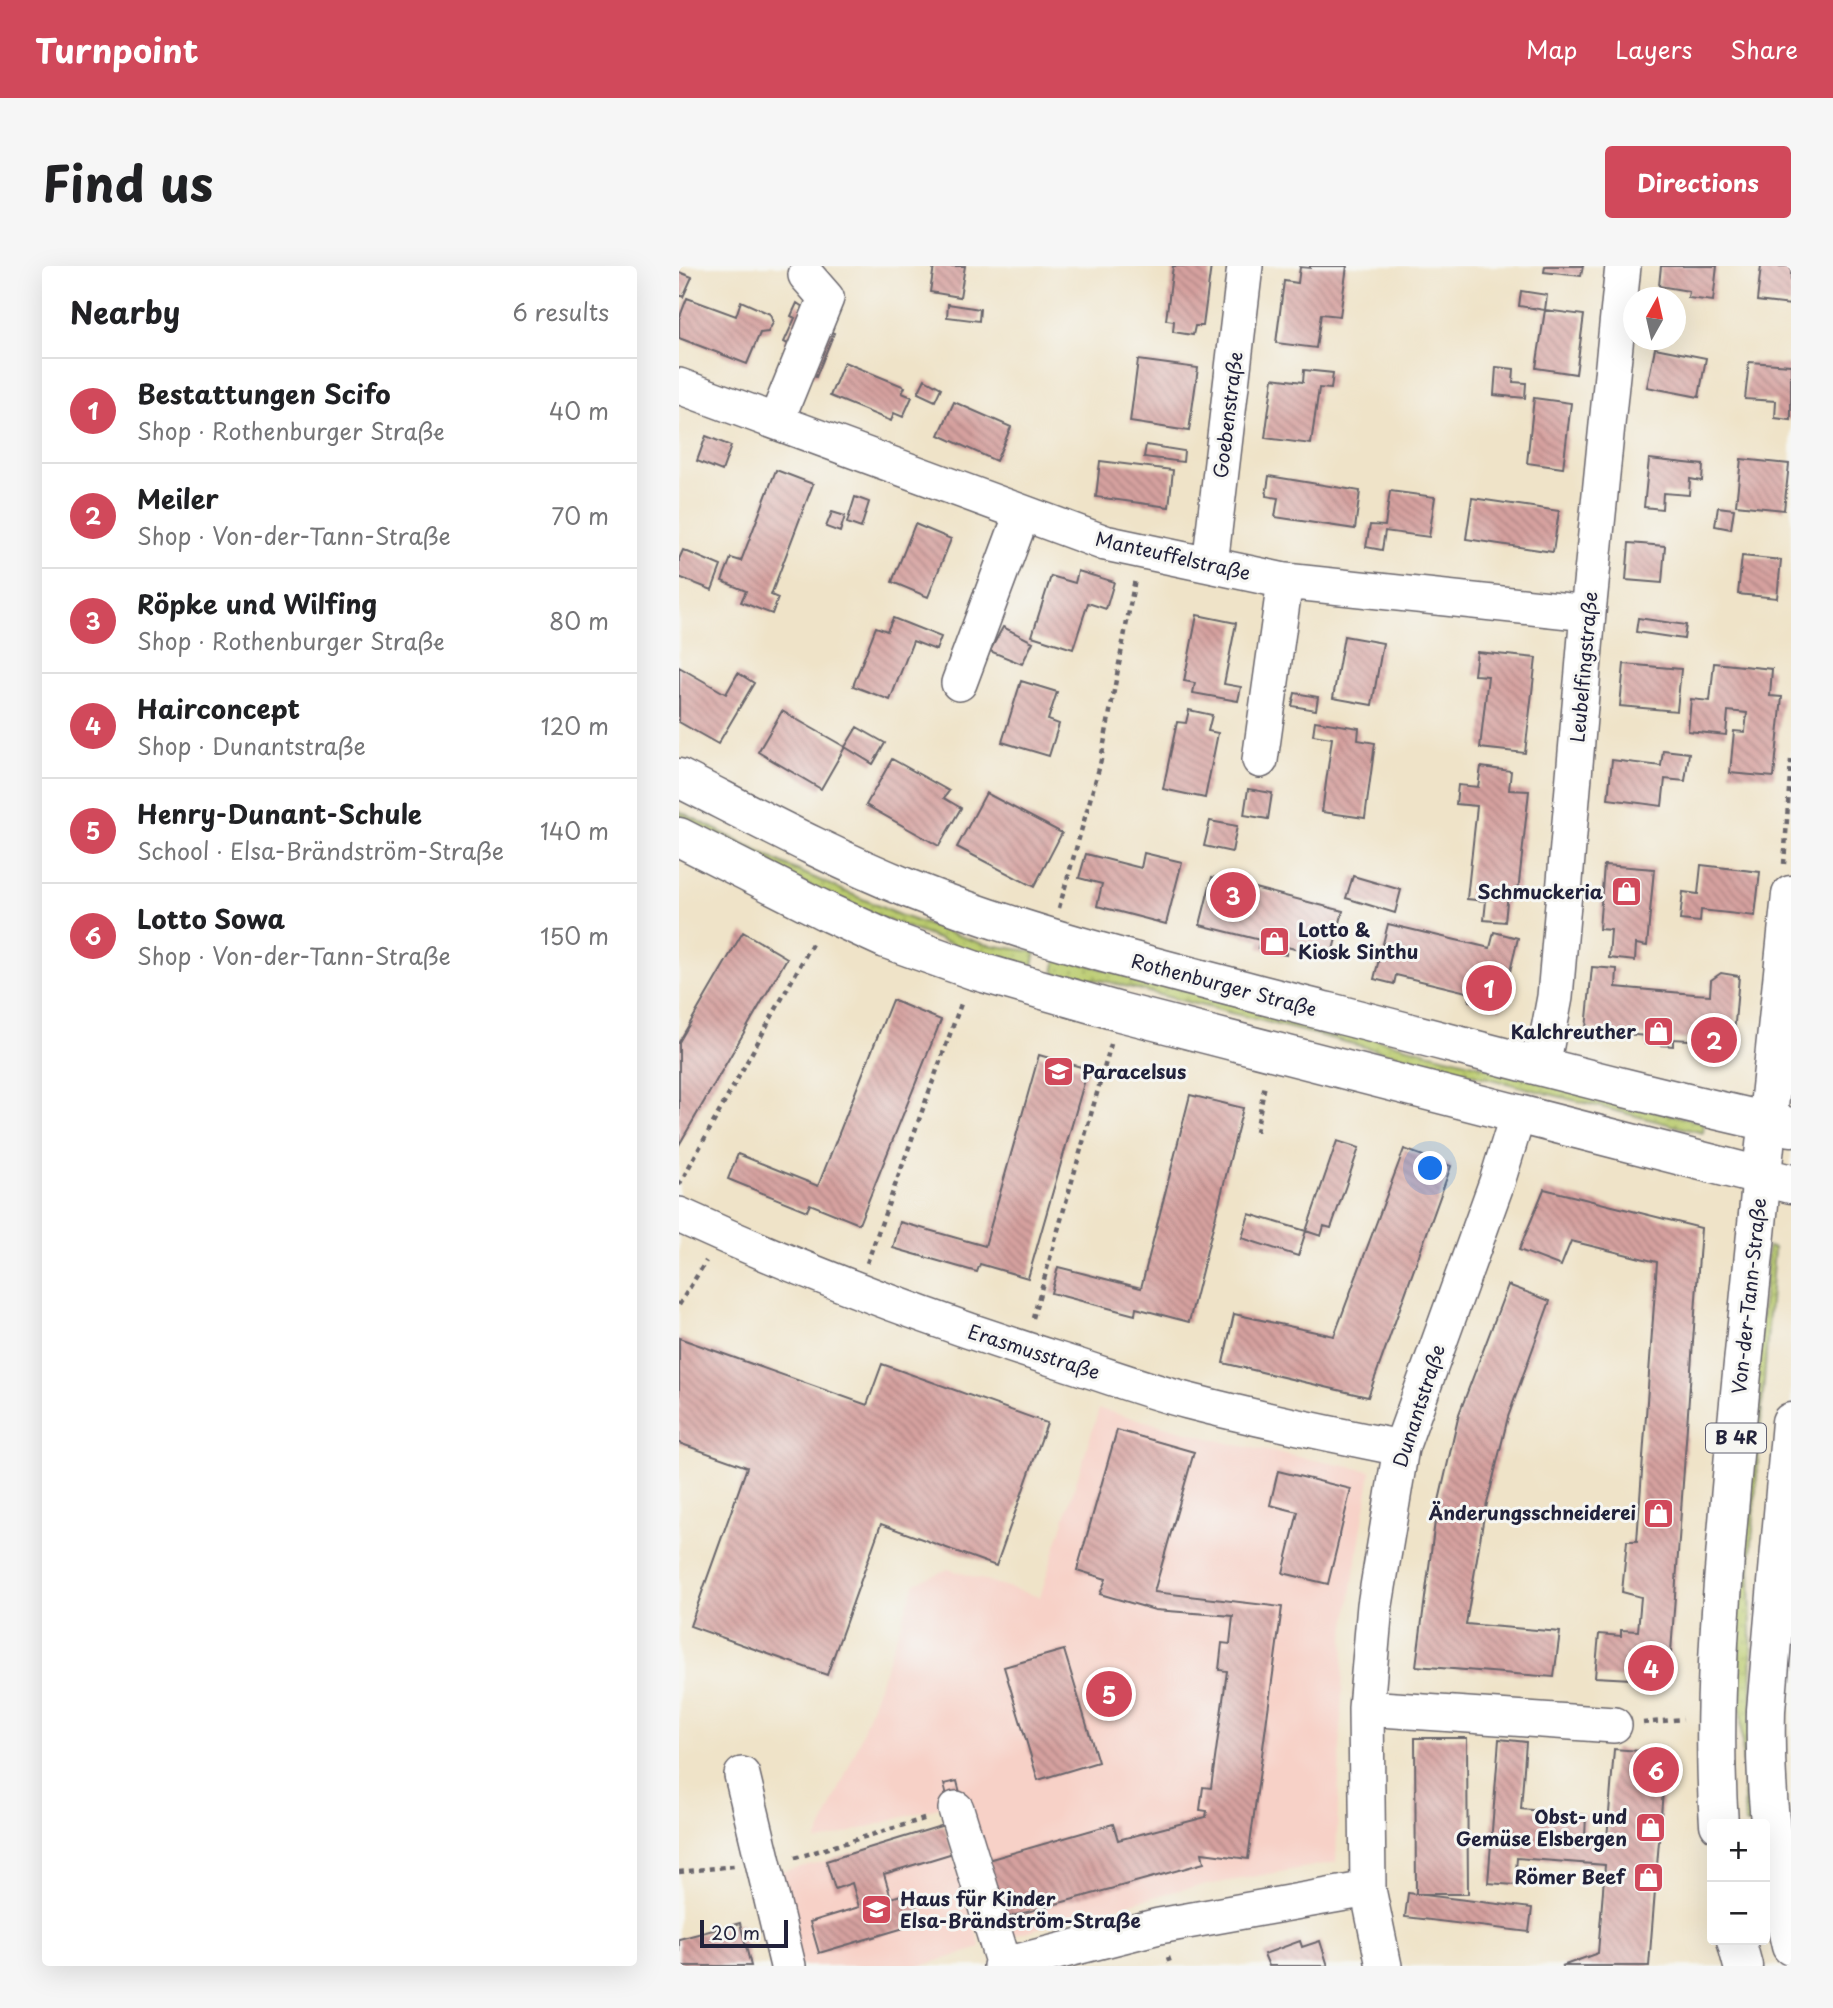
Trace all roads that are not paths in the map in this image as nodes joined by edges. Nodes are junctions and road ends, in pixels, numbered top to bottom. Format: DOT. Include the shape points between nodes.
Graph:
graph roads {
  1 [pos="1245,266"];
  2 [pos="1623,266"];
  3 [pos="806,275"];
  4 [pos="679,386"];
  5 [pos="776,421"];
  6 [pos="1022,514"];
  7 [pos="1210,565"];
  8 [pos="1285,581"];
  9 [pos="1588,613"];
  10 [pos="959,683"];
  11 [pos="1260,760"];
  12 [pos="679,778"];
  13 [pos="679,837"];
  14 [pos="1791,895"];
  15 [pos="1542,1067"];
  16 [pos="1518,1114"];
  17 [pos="1780,1124"];
  18 [pos="1776,1180"];
  19 [pos="679,1215"];
  20 [pos="1791,1422"];
  21 [pos="1401,1448"];
  22 [pos="1366,1708"];
  23 [pos="1614,1725"];
  24 [pos="742,1775"];
  25 [pos="956,1809"];
  26 [pos="1719,1819"];
  27 [pos="1368,1889"];
  28 [pos="1737,1945"];
  29 [pos="1791,1947"];
  30 [pos="1003,1965"];
  31 [pos="788,1966"];
  32 [pos="1384,1966"];
  33 [pos="1743,1966"];
  1 -- 7 [label="street, Goebenstraße"];
  2 -- 9 [label="street, Leubelfingstraße"];
  3 -- 5 [label="street" via="827,298"];
  4 -- 5 [label="street, Manteuffelstraße"];
  5 -- 6 [label="street, Manteuffelstraße"];
  6 -- 7 [label="street, Manteuffelstraße" via="1105,543"];
  6 -- 10 [label="street"];
  7 -- 8 [label="street, Manteuffelstraße"];
  8 -- 9 [label="street, Manteuffelstraße"];
  8 -- 11 [label="street"];
  9 -- 15 [label="street, Leubelfingstraße" via="1555,997"];
  12 -- 15 [label="main road, Rothenburger Straße" via="828,854 1052,939"];
  13 -- 16 [label="main road" via="886,939 973,971"];
  14 -- 17 [label="main road, Von-der-Tann-Straße / B 4R"];
  15 -- 17 [label="main road, Rothenburger Straße"];
  16 -- 18 [label="main road"];
  16 -- 21 [label="street, Dunantstraße"];
  17 -- 18 [label="main road, Von-der-Tann-Straße / B 4R"];
  18 -- 26 [label="main road, Von-der-Tann-Straße / B 4R" via="1725,1555 1716,1737"];
  19 -- 21 [label="street, Erasmusstraße" via="857,1290 1024,1349 1185,1400"];
  20 -- 29 [label="main road, B 4R" via="1765,1747 1769,1829"];
  21 -- 22 [label="street, Dunantstraße" via="1375,1605"];
  22 -- 23 [label="street"];
  22 -- 27 [label="street, Dunantstraße"];
  24 -- 31 [label="street"];
  25 -- 30 [label="street"];
  27 -- 30 [label="street" via="1159,1926"];
  27 -- 32 [label="street, Dunantstraße"];
  28 -- 33 [label="main road"];
}
